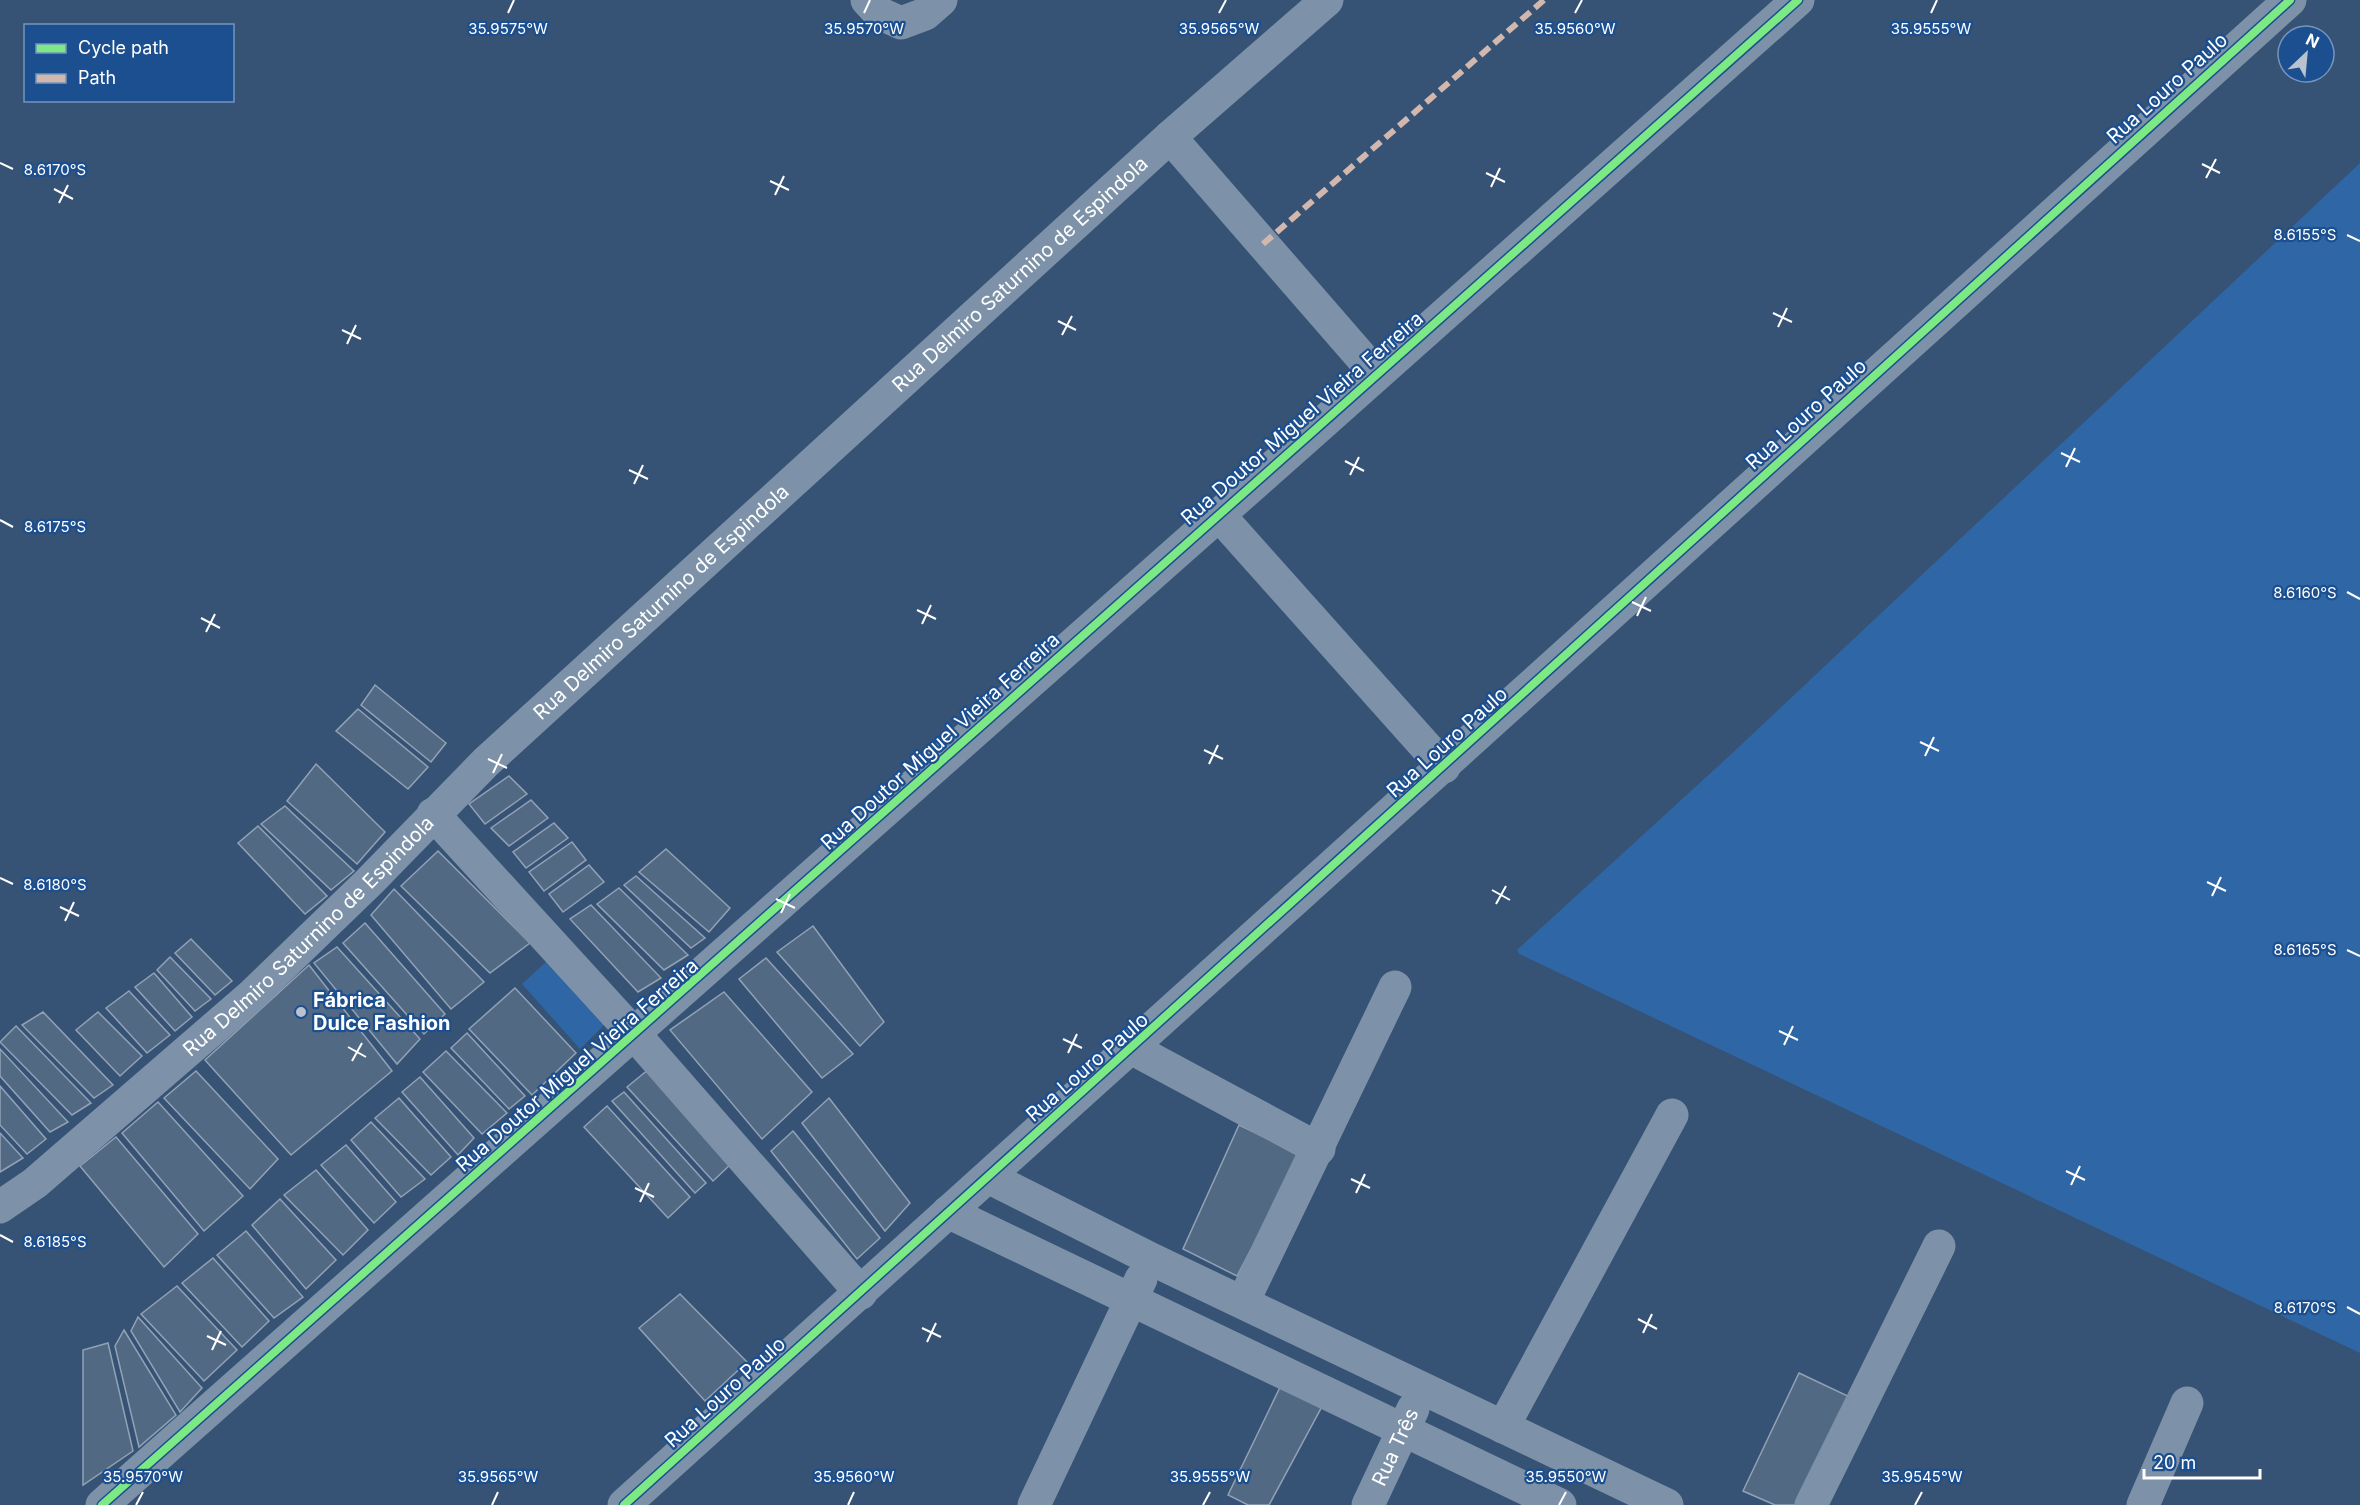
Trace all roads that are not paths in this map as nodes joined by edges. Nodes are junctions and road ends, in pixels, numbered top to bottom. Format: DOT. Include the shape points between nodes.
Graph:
graph roads {
  1 [pos="867,0"];
  2 [pos="941,0"];
  3 [pos="1327,0"];
  4 [pos="1798,0"];
  5 [pos="2290,0"];
  6 [pos="1170,137"];
  7 [pos="1376,374"];
  8 [pos="1218,514"];
  9 [pos="1444,767"];
  10 [pos="433,814"];
  11 [pos="1395,987"];
  12 [pos="636,1036"];
  13 [pos="1133,1049"];
  14 [pos="1672,1115"];
  15 [pos="1319,1149"];
  16 [pos="988,1177"];
  17 [pos="0,1207"];
  18 [pos="948,1212"];
  19 [pos="1939,1246"];
  20 [pos="1150,1259"];
  21 [pos="861,1293"];
  22 [pos="1132,1298"];
  23 [pos="1243,1302"];
  24 [pos="1422,1389"];
  25 [pos="2187,1403"];
  26 [pos="1503,1427"];
  27 [pos="1404,1430"];
  28 [pos="102,1505"];
  29 [pos="624,1505"];
  30 [pos="1034,1505"];
  31 [pos="1368,1505"];
  32 [pos="1560,1505"];
  33 [pos="1666,1505"];
  34 [pos="1811,1505"];
  35 [pos="2143,1505"];
  1 -- 2 [label="street" via="879,13 901,23 925,14"];
  3 -- 6 [label="street, Rua Delmiro Saturnino de Espindola"];
  4 -- 7 [label="street, Rua Doutor Miguel Vieira Ferreira"];
  5 -- 9 [label="street, Rua Louro Paulo"];
  6 -- 7 [label="street"];
  6 -- 10 [label="street, Rua Delmiro Saturnino de Espindola"];
  7 -- 8 [label="street, Rua Doutor Miguel Vieira Ferreira"];
  8 -- 9 [label="street"];
  8 -- 12 [label="street, Rua Doutor Miguel Vieira Ferreira"];
  9 -- 13 [label="street, Rua Louro Paulo"];
  10 -- 12 [label="street"];
  10 -- 17 [label="street, Rua Delmiro Saturnino de Espindola" via="251,996 35,1183"];
  11 -- 15 [label="street"];
  12 -- 21 [label="street"];
  12 -- 28 [label="street, Rua Doutor Miguel Vieira Ferreira"];
  13 -- 15 [label="street"];
  13 -- 16 [label="street, Rua Louro Paulo"];
  14 -- 26 [label="street"];
  15 -- 23 [label="street"];
  16 -- 18 [label="street, Rua Louro Paulo"];
  16 -- 20 [label="street"];
  18 -- 21 [label="street, Rua Louro Paulo"];
  18 -- 22 [label="street"];
  19 -- 34 [label="street"];
  20 -- 22 [label="street"];
  20 -- 23 [label="street"];
  21 -- 29 [label="street, Rua Louro Paulo"];
  22 -- 27 [label="street"];
  22 -- 30 [label="street"];
  23 -- 24 [label="street"];
  24 -- 26 [label="street"];
  24 -- 27 [label="street, Rua Três"];
  25 -- 35 [label="street"];
  26 -- 33 [label="street"];
  27 -- 31 [label="street, Rua Três"];
  27 -- 32 [label="street"];
}
